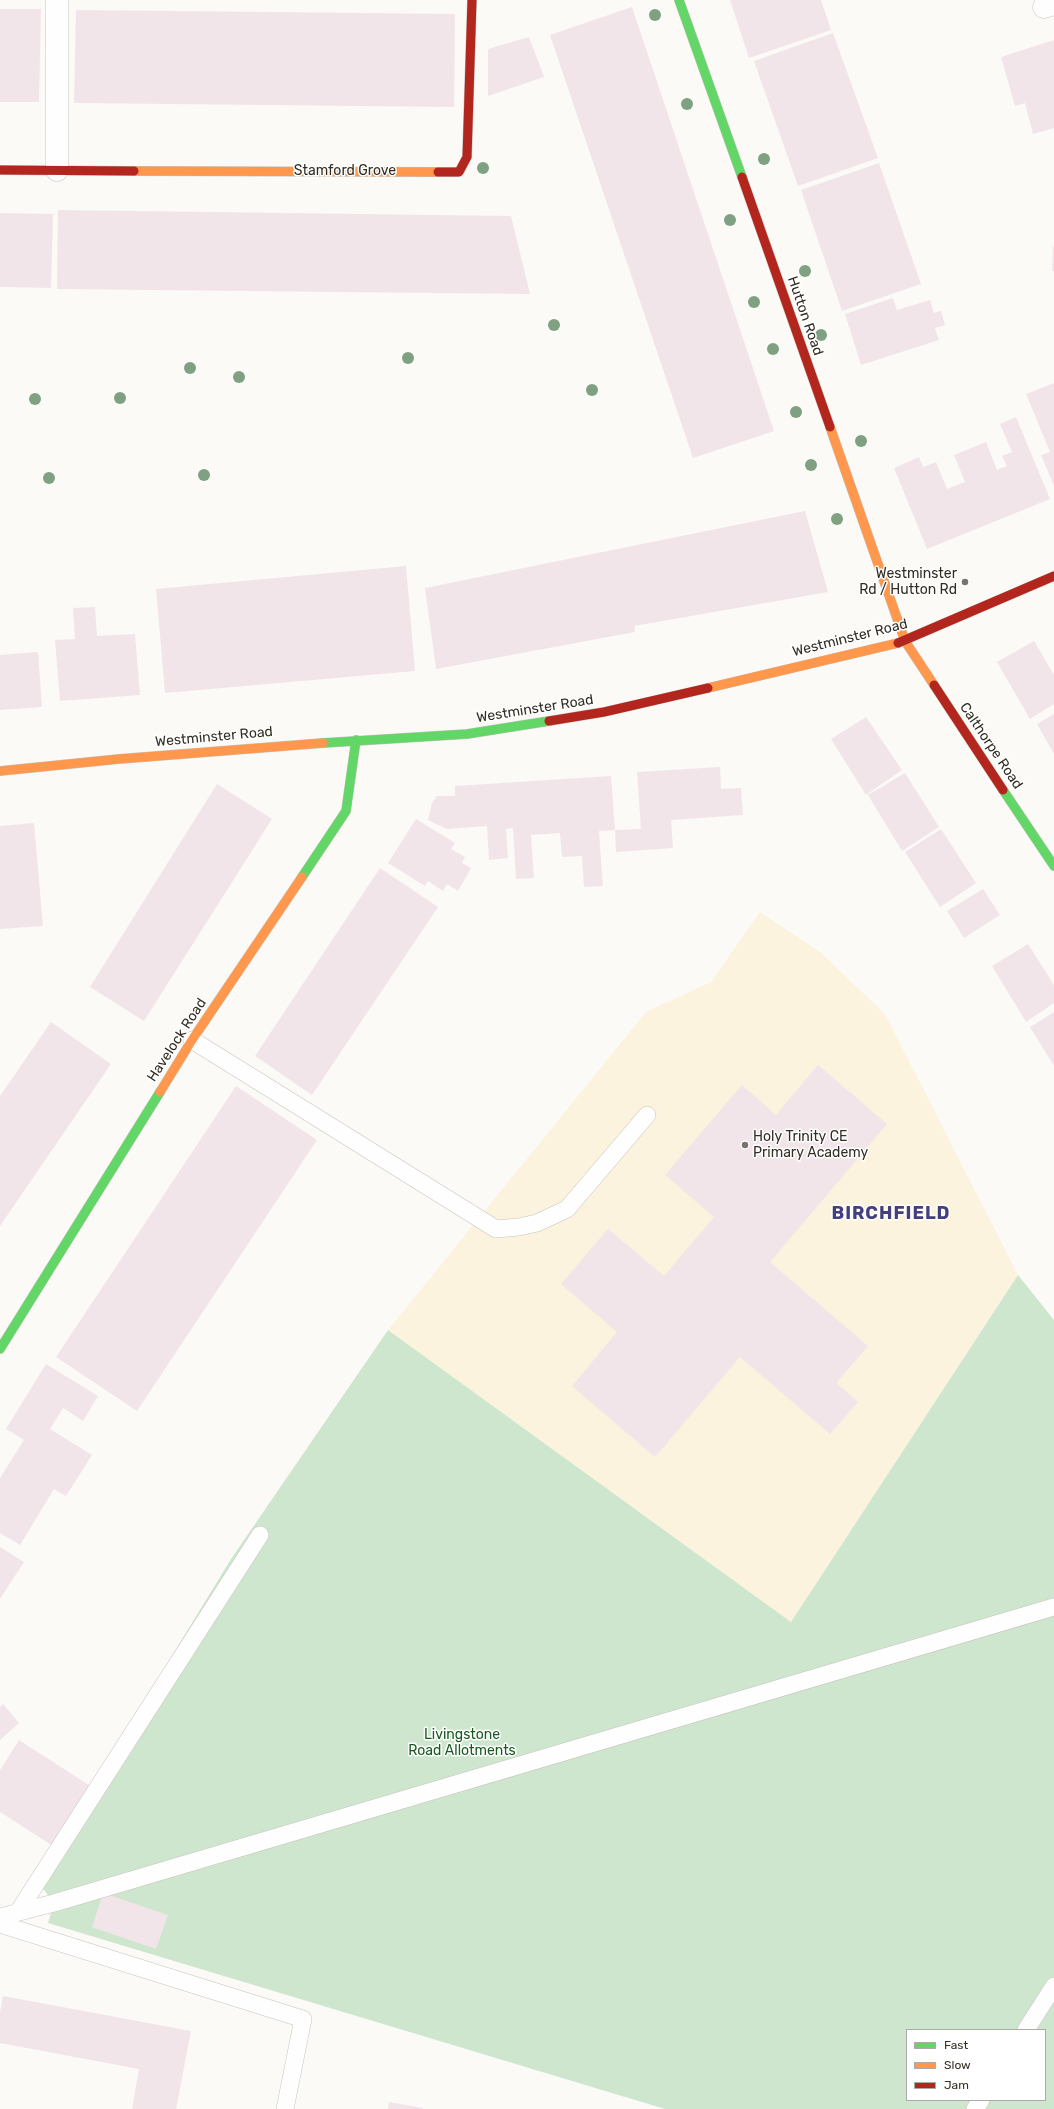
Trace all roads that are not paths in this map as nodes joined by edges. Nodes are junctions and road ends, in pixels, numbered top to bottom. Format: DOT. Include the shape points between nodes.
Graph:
graph roads {
  1 [pos="57,0"];
  2 [pos="472,0"];
  3 [pos="679,0"];
  4 [pos="0,170"];
  5 [pos="57,170"];
  6 [pos="1054,576"];
  7 [pos="905,640"];
  8 [pos="356,740"];
  9 [pos="0,771"];
  10 [pos="1054,866"];
  11 [pos="192,1040"];
  12 [pos="647,1115"];
  13 [pos="0,1348"];
  14 [pos="260,1535"];
  15 [pos="1054,1607"];
  16 [pos="18,1912"];
  17 [pos="0,1917"];
  18 [pos="0,1924"];
  19 [pos="1054,1986"];
  20 [pos="1027,2029"];
  21 [pos="285,2109"];
  1 -- 5 [label="street"];
  2 -- 5 [label="street, Stamford Grove" via="467,157 460,172"];
  3 -- 7 [label="street, Hutton Road"];
  4 -- 5 [label="street, Stamford Grove"];
  6 -- 7 [label="street, Westminster Road"];
  7 -- 8 [label="street, Westminster Road" via="604,712 467,734"];
  7 -- 10 [label="street, Calthorpe Road"];
  8 -- 9 [label="street, Westminster Road"];
  8 -- 11 [label="street, Havelock Road" via="346,811"];
  11 -- 12 [label="lane" via="496,1229 537,1223 567,1209"];
  11 -- 13 [label="street, Havelock Road"];
  14 -- 16 [label="lane"];
  15 -- 16 [label="lane" via="70,1899"];
  16 -- 17 [label="lane"];
  18 -- 21 [label="lane" via="303,2019"];
  19 -- 20 [label="lane"];
}
